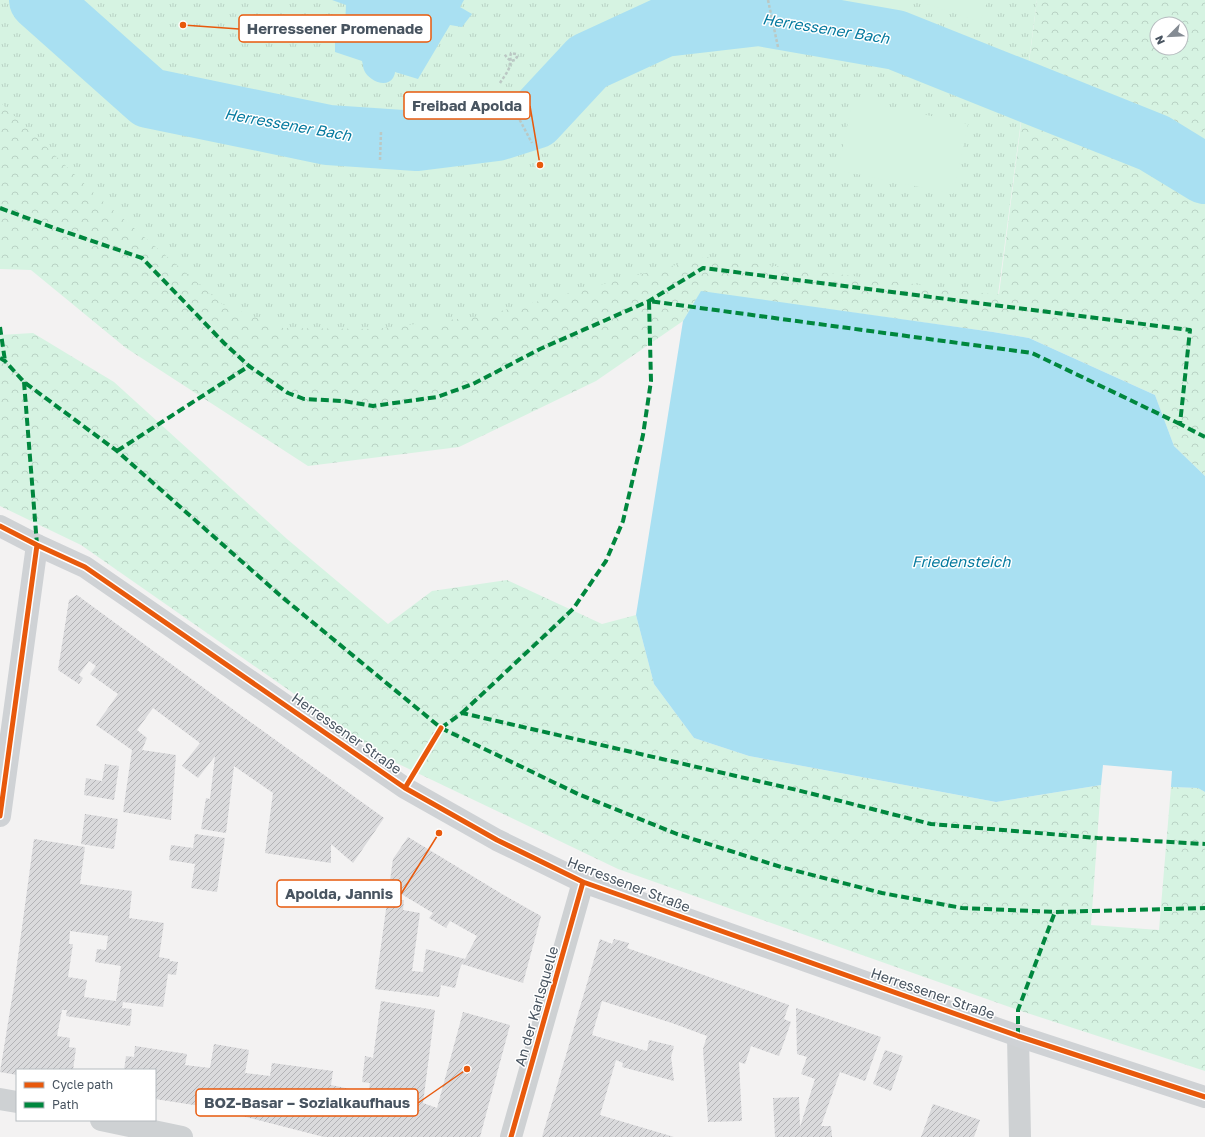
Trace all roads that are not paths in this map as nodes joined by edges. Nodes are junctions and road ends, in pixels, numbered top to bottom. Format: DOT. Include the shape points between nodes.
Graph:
graph roads {
  1 [pos="0,526"];
  2 [pos="36,545"];
  3 [pos="0,816"];
  4 [pos="583,882"];
  5 [pos="1018,1036"];
  6 [pos="1205,1097"];
  7 [pos="0,1099"];
  8 [pos="16,1102"];
  9 [pos="106,1121"];
  10 [pos="182,1137"];
  11 [pos="511,1137"];
  12 [pos="1020,1137"];
  1 -- 2 [label="street, Herressener Straße"];
  2 -- 3 [label="street"];
  2 -- 4 [label="street, Herressener Straße" via="86,567 405,788 497,840"];
  4 -- 5 [label="street, Herressener Straße"];
  4 -- 11 [label="street, An der Karlsquelle"];
  5 -- 6 [label="street, Herressener Straße"];
  5 -- 12 [label="street"];
  7 -- 8 [label="street"];
  9 -- 10 [label="street"];
}
